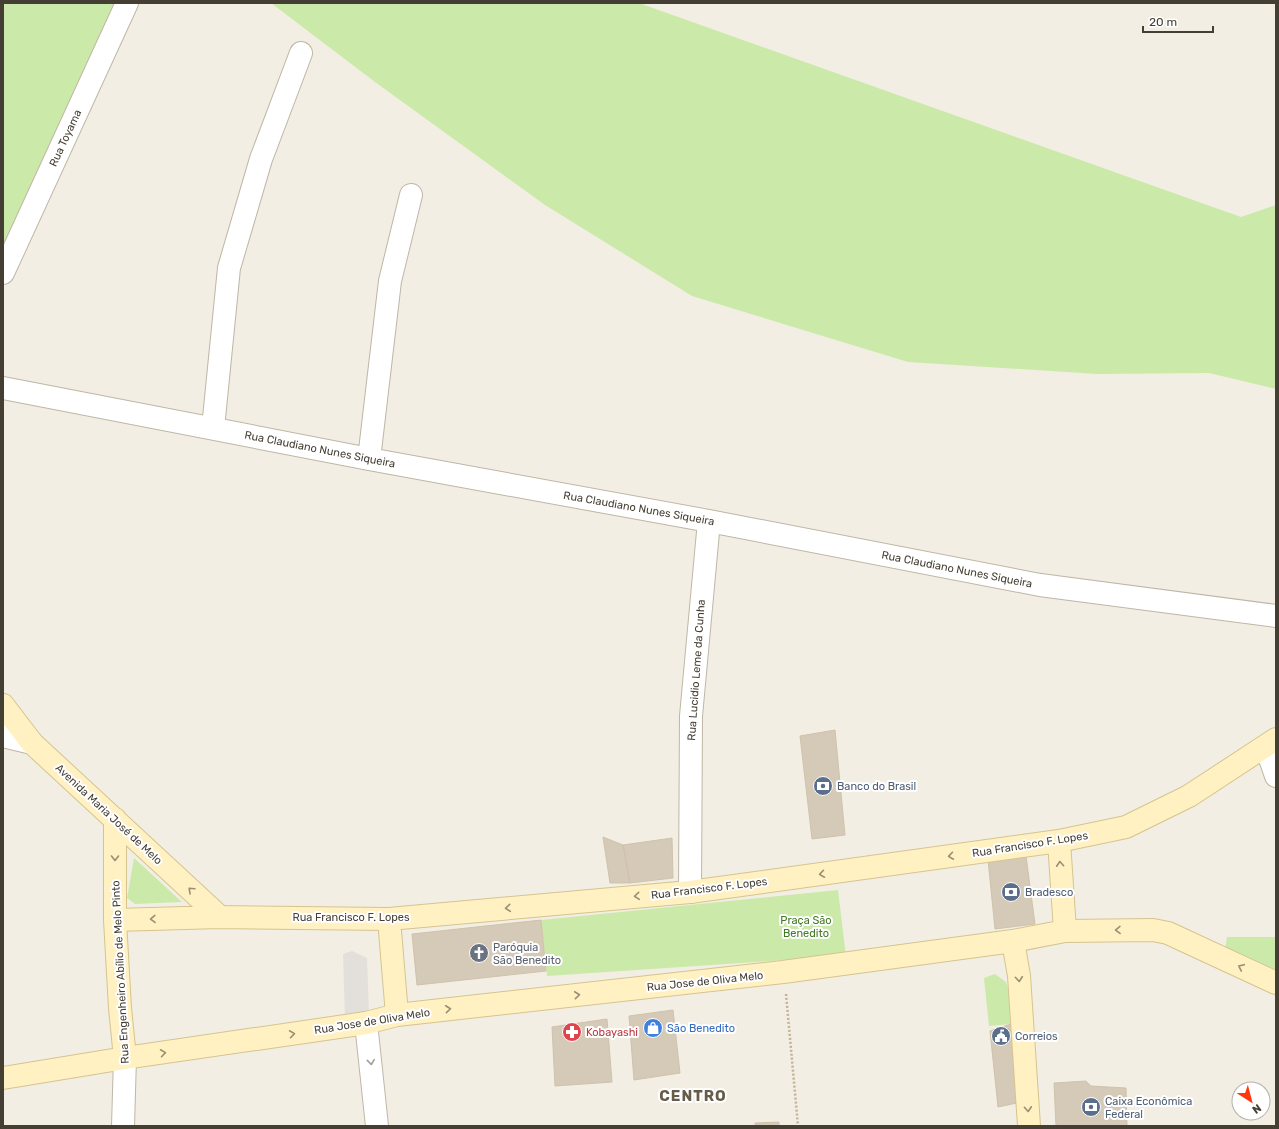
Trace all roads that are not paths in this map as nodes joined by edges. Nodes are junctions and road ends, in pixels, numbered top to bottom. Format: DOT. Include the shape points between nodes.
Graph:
graph roads {
  1 [pos="127,3"];
  2 [pos="301,53"];
  3 [pos="411,195"];
  4 [pos="3,273"];
  5 [pos="3,388"];
  6 [pos="213,428"];
  7 [pos="369,459"];
  8 [pos="709,520"];
  9 [pos="1276,616"];
  10 [pos="3,705"];
  11 [pos="3,736"];
  12 [pos="32,743"];
  13 [pos="1271,743"];
  14 [pos="1276,776"];
  15 [pos="115,819"];
  16 [pos="1059,842"];
  17 [pos="690,892"];
  18 [pos="220,917"];
  19 [pos="389,919"];
  20 [pos="115,920"];
  21 [pos="1065,931"];
  22 [pos="1013,941"];
  23 [pos="1276,983"];
  24 [pos="397,1015"];
  25 [pos="366,1023"];
  26 [pos="125,1058"];
  27 [pos="3,1078"];
  28 [pos="123,1126"];
  29 [pos="377,1126"];
  30 [pos="1029,1126"];
  1 -- 4 [label="street, Rua Toyama"];
  2 -- 6 [label="street" via="261,159 229,268"];
  3 -- 7 [label="street" via="390,281"];
  5 -- 6 [label="street, Rua Claudiano Nunes Siqueira"];
  6 -- 7 [label="street, Rua Claudiano Nunes Siqueira"];
  7 -- 8 [label="street, Rua Claudiano Nunes Siqueira"];
  8 -- 9 [label="street, Rua Claudiano Nunes Siqueira" via="1040,585"];
  8 -- 17 [label="street, Rua Lucidio Leme da Cunha" via="691,716"];
  10 -- 12 [label="street, Avenida Maria José de Melo"];
  11 -- 12 [label="street"];
  12 -- 15 [label="street, Avenida Maria José de Melo"];
  13 -- 14 [label="street"];
  13 -- 16 [label="street, Rua Francisco F. Lopes" via="1189,796 1126,827"];
  18 -- 15 [label="street, Avenida Maria José de Melo, one-way"];
  15 -- 20 [label="street, Rua Engenheiro Abílio de Melo Pinto, one-way"];
  16 -- 17 [label="street, Rua Francisco F. Lopes, one-way"];
  21 -- 16 [label="street, one-way"];
  17 -- 19 [label="street, Rua Francisco F. Lopes, one-way"];
  18 -- 19 [label="street, Rua Francisco F. Lopes"];
  18 -- 20 [label="street, Rua Francisco F. Lopes, one-way"];
  19 -- 24 [label="street"];
  20 -- 26 [label="street, Rua Engenheiro Abílio de Melo Pinto"];
  21 -- 22 [label="street, Rua Jose de Oliva Melo"];
  23 -- 21 [label="street, Rua Jose de Oliva Melo, one-way" via="1168,933 1152,930"];
  24 -- 22 [label="street, Rua Jose de Oliva Melo, one-way" via="783,972"];
  22 -- 30 [label="street, one-way" via="1019,976"];
  24 -- 25 [label="street, Rua Jose de Oliva Melo"];
  26 -- 25 [label="street, Rua Jose de Oliva Melo, one-way"];
  25 -- 29 [label="street, one-way"];
  26 -- 27 [label="street, Rua Jose de Oliva Melo"];
  26 -- 28 [label="street, Rua Engenheiro Abílio de Melo Pinto"];
}
